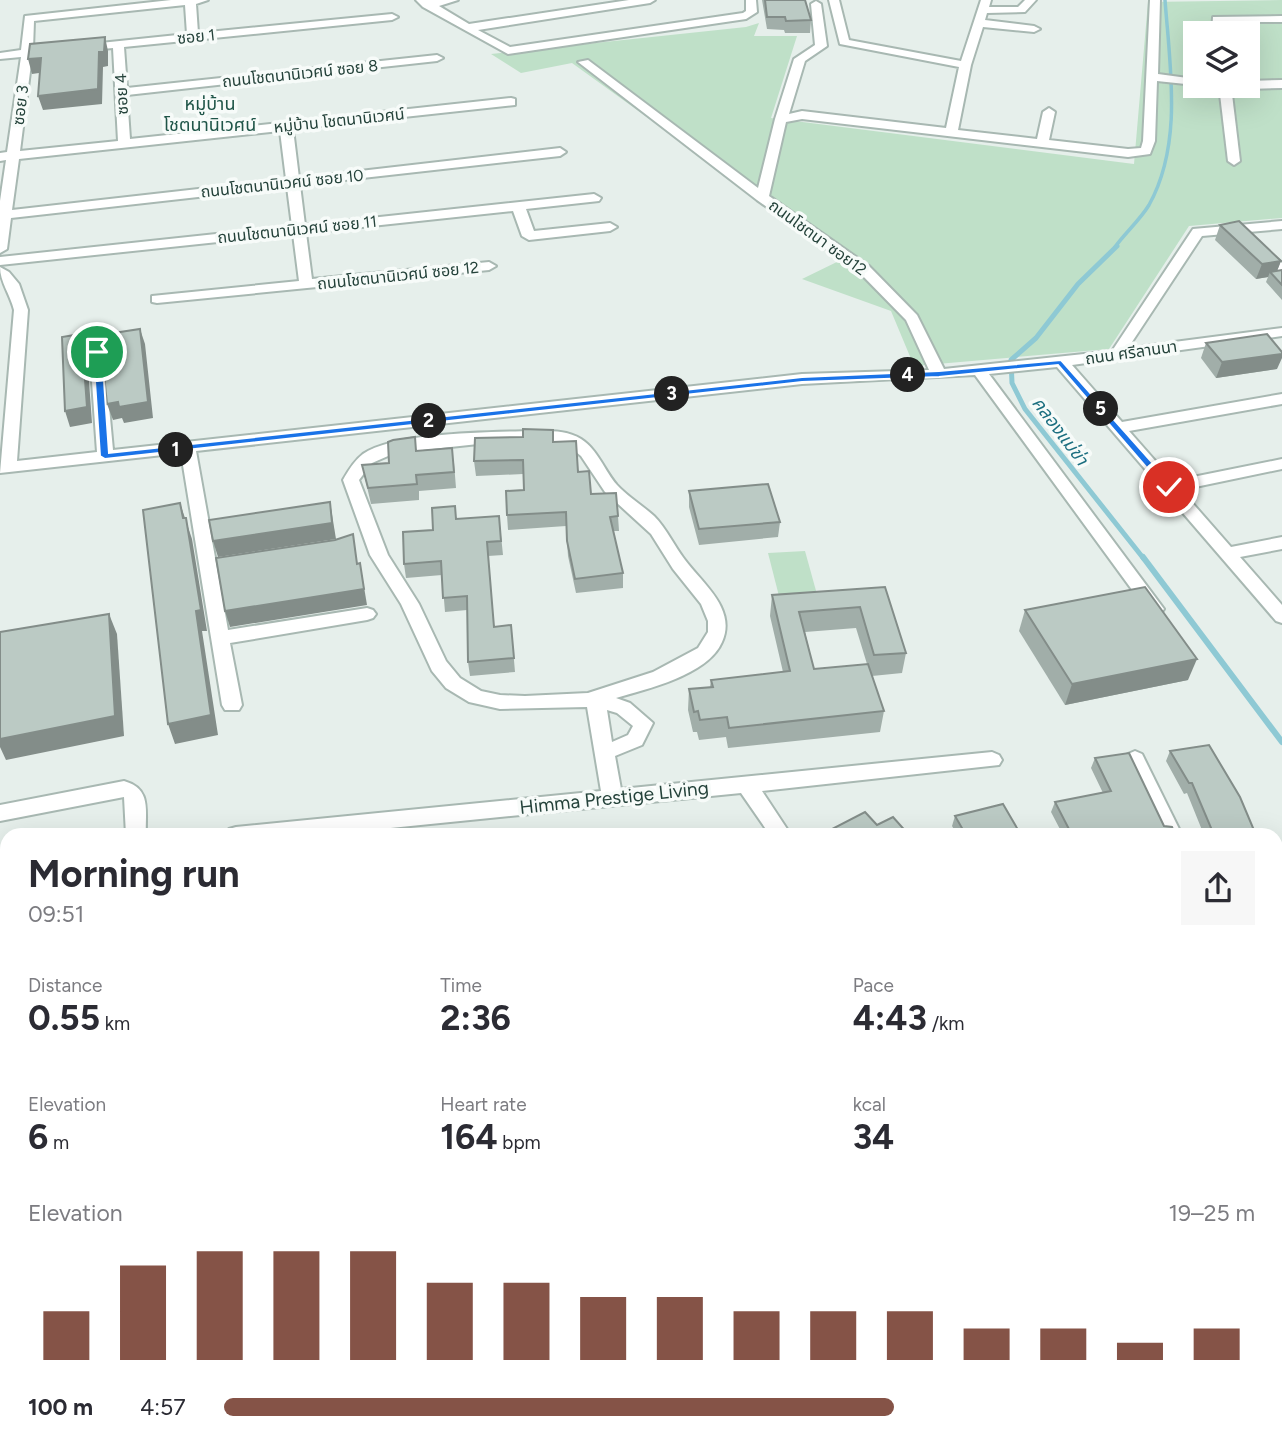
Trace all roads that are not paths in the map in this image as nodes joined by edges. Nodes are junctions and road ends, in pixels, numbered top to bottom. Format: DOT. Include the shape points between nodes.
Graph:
graph roads {
  1 [pos="203,0"];
  2 [pos="453,0"];
  3 [pos="650,0"];
  4 [pos="751,0"];
  5 [pos="834,0"];
  6 [pos="1031,0"];
  7 [pos="1155,0"];
  8 [pos="190,1"];
  9 [pos="424,3"];
  10 [pos="816,4"];
  11 [pos="985,5"];
  12 [pos="392,17"];
  13 [pos="1282,19"];
  14 [pos="1217,21"];
  15 [pos="979,23"];
  16 [pos="467,28"];
  17 [pos="1034,29"];
  18 [pos="193,37"];
  19 [pos="118,44"];
  20 [pos="66,49"];
  21 [pos="53,51"];
  22 [pos="27,53"];
  23 [pos="0,56"];
  24 [pos="437,58"];
  25 [pos="584,62"];
  26 [pos="965,65"];
  27 [pos="1156,78"];
  28 [pos="1183,81"];
  29 [pos="1282,84"];
  30 [pos="1260,85"];
  31 [pos="121,92"];
  32 [pos="1227,98"];
  33 [pos="511,102"];
  34 [pos="1049,112"];
  35 [pos="781,119"];
  36 [pos="286,126"];
  37 [pos="952,131"];
  38 [pos="1042,142"];
  39 [pos="124,144"];
  40 [pos="559,152"];
  41 [pos="7,157"];
  42 [pos="1234,160"];
  43 [pos="293,182"];
  44 [pos="762,197"];
  45 [pos="594,198"];
  46 [pos="518,206"];
  47 [pos="3,211"];
  48 [pos="1282,225"];
  49 [pos="610,227"];
  50 [pos="299,229"];
  51 [pos="1238,229"];
  52 [pos="0,249"];
  53 [pos="0,261"];
  54 [pos="489,266"];
  55 [pos="0,271"];
  56 [pos="1282,271"];
  57 [pos="306,284"];
  58 [pos="157,299"];
  59 [pos="1282,332"];
  60 [pos="97,352"];
  61 [pos="1117,354"];
  62 [pos="1061,362"];
  63 [pos="979,370"];
  64 [pos="939,374"];
  65 [pos="1282,399"];
  66 [pos="1117,428"];
  67 [pos="188,449"];
  68 [pos="105,456"];
  69 [pos="1282,464"];
  70 [pos="4,468"];
  71 [pos="1169,487"];
  72 [pos="1282,543"];
  73 [pos="1227,554"];
  74 [pos="368,614"];
  75 [pos="1282,617"];
  76 [pos="1162,618"];
  77 [pos="220,638"];
  78 [pos="595,698"];
  79 [pos="232,705"];
  80 [pos="604,752"];
  81 [pos="1135,759"];
  82 [pos="992,760"];
  83 [pos="746,784"];
  84 [pos="612,797"];
  85 [pos="0,813"];
  86 [pos="420,826"];
  87 [pos="136,828"];
  88 [pos="379,828"];
  89 [pos="776,828"];
  90 [pos="1169,828"];
  1 -- 8 [label="street"];
  2 -- 9 [label="street"];
  3 -- 16 [label="street"];
  4 -- 16 [label="street" via="752,12 746,16 509,51"];
  5 -- 26 [label="street" via="844,42"];
  6 -- 11 [label="street" via="1021,10"];
  7 -- 27 [label="street"];
  8 -- 18 [label="street"];
  8 -- 22 [label="street, ซอย 3" via="29,18"];
  9 -- 16 [label="street"];
  10 -- 35 [label="street, ถนนโชตนา ซอย12" via="821,46 800,59"];
  11 -- 15 [label="street"];
  12 -- 18 [label="street, ซอย 1"];
  13 -- 14 [label="street"];
  15 -- 17 [label="street"];
  15 -- 26 [label="street"];
  18 -- 19 [label="street, ซอย 1"];
  19 -- 20 [label="street, ซอย 1"];
  19 -- 31 [label="street, ซอย 4"];
  21 -- 22 [label="street"];
  22 -- 23 [label="street"];
  22 -- 41 [label="street, ซอย 3"];
  24 -- 31 [label="street, ถนนโชตนานิเวศน์ ซอย 8"];
  25 -- 44 [label="street"];
  26 -- 37 [label="street"];
  27 -- 28 [label="street"];
  27 -- 38 [label="street" via="1146,151 1128,153"];
  29 -- 30 [label="street"];
  31 -- 39 [label="street, ซอย 4"];
  32 -- 42 [label="street"];
  33 -- 36 [label="street, หมู่บ้าน โชตนานิเวศน์"];
  34 -- 38 [label="street"];
  35 -- 37 [label="street" via="802,115"];
  35 -- 44 [label="street, ถนนโชตนา ซอย12"];
  36 -- 39 [label="street, หมู่บ้าน โชตนานิเวศน์"];
  36 -- 43 [label="street, ถนนโชตนานิเวศน์ ซอย 12"];
  37 -- 38 [label="street"];
  39 -- 41 [label="street, หมู่บ้าน โชตนานิเวศน์"];
  40 -- 43 [label="street, ถนนโชตนานิเวศน์ ซอย 10"];
  41 -- 47 [label="street, ซอย 3"];
  43 -- 47 [label="street, ถนนโชตนานิเวศน์ ซอย 10"];
  43 -- 50 [label="street, ถนนโชตนานิเวศน์ ซอย 12"];
  44 -- 64 [label="street, ถนนโชตนา ซอย12" via="864,269 893,298 912,318"];
  45 -- 46 [label="street, ถนนโชตนานิเวศน์ ซอย 11"];
  46 -- 49 [label="street" via="529,236"];
  46 -- 50 [label="street, ถนนโชตนานิเวศน์ ซอย 11"];
  47 -- 52 [label="street, ซอย 3"];
  48 -- 51 [label="street"];
  50 -- 53 [label="street, ถนนโชตนานิเวศน์ ซอย 11"];
  50 -- 57 [label="street, ถนนโชตนานิเวศน์ ซอย 12"];
  51 -- 56 [label="street"];
  51 -- 61 [label="street" via="1198,232"];
  54 -- 57 [label="street, ถนนโชตนานิเวศน์ ซอย 12"];
  55 -- 70 [label="street" via="18,293 21,310"];
  57 -- 58 [label="street, ถนนโชตนานิเวศน์ ซอย 12"];
  59 -- 61 [label="street, ถนน ศรีลานนา"];
  60 -- 68 [label="street"];
  61 -- 62 [label="street, ถนน ศรีลานนา"];
  62 -- 63 [label="street, ถนน ศรีลานนา"];
  62 -- 66 [label="street"];
  63 -- 64 [label="street, ถนน ศรีลานนา"];
  63 -- 76 [label="street"];
  64 -- 67 [label="street" via="802,379"];
  65 -- 66 [label="street"];
  66 -- 71 [label="street"];
  67 -- 68 [label="street"];
  67 -- 77 [label="street" via="215,566"];
  68 -- 70 [label="street"];
  69 -- 71 [label="street"];
  71 -- 73 [label="street"];
  72 -- 73 [label="street"];
  73 -- 75 [label="street"];
  74 -- 77 [label="street"];
  77 -- 79 [label="street"];
  78 -- 78 [label="street" via="686,667 713,643 716,620 709,600 653,526 607,484 587,450 554,435 525,435 419,443 382,451 361,462 351,480 379,556 410,605 439,666 453,683 474,696 501,703"];
  78 -- 80 [label="street"];
  78 -- 80 [label="street" via="633,712 643,723 636,741"];
  80 -- 84 [label="street"];
  81 -- 90 [label="street"];
  82 -- 83 [label="street, Himma Prestige Living"];
  83 -- 84 [label="street, Himma Prestige Living"];
  83 -- 89 [label="street"];
  84 -- 86 [label="street, Himma Prestige Living"];
  85 -- 87 [label="street" via="124,789 135,796"];
  86 -- 88 [label="street, Himma Prestige Living"];
}
